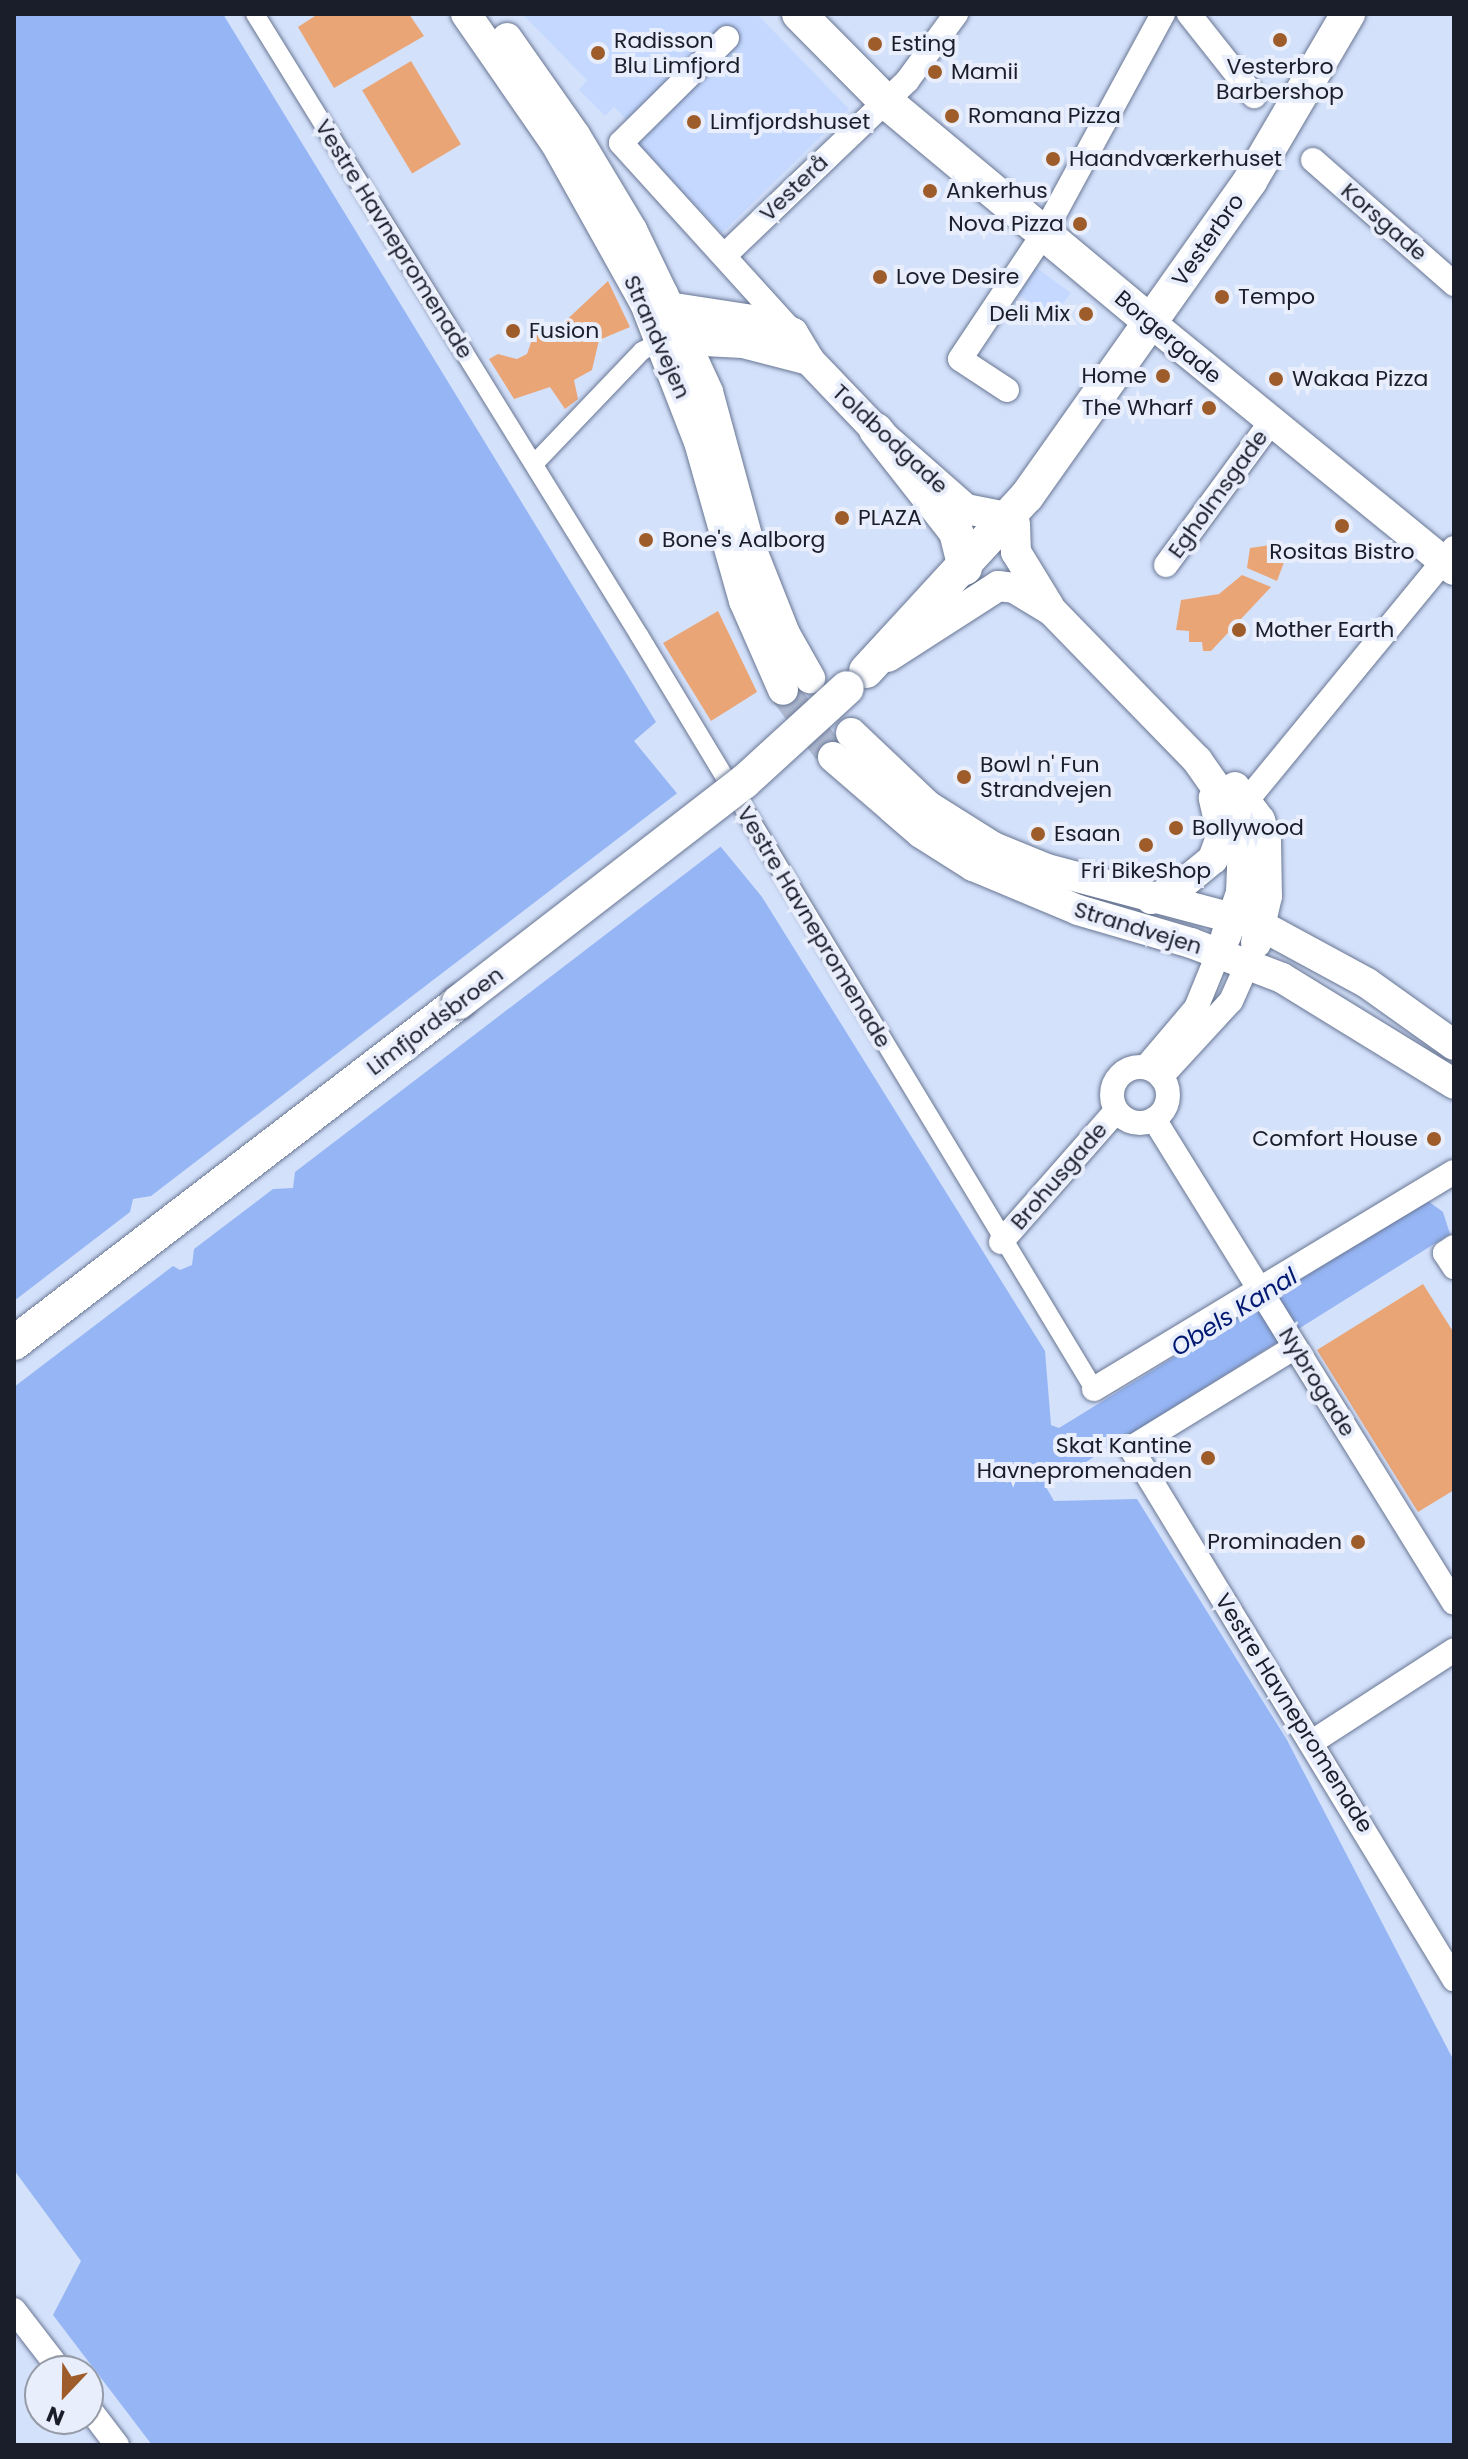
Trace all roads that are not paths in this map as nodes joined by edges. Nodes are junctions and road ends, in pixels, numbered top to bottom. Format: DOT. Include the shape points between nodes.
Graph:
graph roads {
  1 [pos="255,14"];
  2 [pos="466,14"];
  3 [pos="488,14"];
  4 [pos="799,14"];
  5 [pos="956,14"];
  6 [pos="1163,14"];
  7 [pos="1189,14"];
  8 [pos="1348,14"];
  9 [pos="727,38"];
  10 [pos="1254,96"];
  11 [pos="884,100"];
  12 [pos="1313,160"];
  13 [pos="1044,233"];
  14 [pos="725,255"];
  15 [pos="1454,284"];
  16 [pos="668,307"];
  17 [pos="1150,322"];
  18 [pos="793,333"];
  19 [pos="672,339"];
  20 [pos="809,360"];
  21 [pos="1007,390"];
  22 [pos="1271,422"];
  23 [pos="876,430"];
  24 [pos="534,464"];
  25 [pos="1016,513"];
  26 [pos="1450,560"];
  27 [pos="1166,565"];
  28 [pos="965,568"];
  29 [pos="1052,611"];
  30 [pos="856,679"];
  31 [pos="796,684"];
  32 [pos="851,733"];
  33 [pos="833,757"];
  34 [pos="1197,760"];
  35 [pos="1248,799"];
  36 [pos="1151,899"];
  37 [pos="1233,919"];
  38 [pos="1262,926"];
  39 [pos="1219,952"];
  40 [pos="1248,963"];
  41 [pos="1454,1045"];
  42 [pos="1154,1072"];
  43 [pos="1454,1084"];
  44 [pos="1116,1111"];
  45 [pos="1154,1119"];
  46 [pos="1454,1172"];
  47 [pos="1001,1242"];
  48 [pos="1261,1292"];
  49 [pos="14,1343"];
  50 [pos="1292,1343"];
  51 [pos="1094,1389"];
  52 [pos="1454,1603"];
  53 [pos="1454,1650"];
  54 [pos="1312,1742"];
  55 [pos="1454,1979"];
  56 [pos="14,2310"];
  57 [pos="49,2355"];
  58 [pos="104,2428"];
  59 [pos="117,2445"];
  1 -- 24 [label="street, Vestre Havnepromenade"];
  2 -- 19 [label="street, Strandvejen" via="556,144"];
  3 -- 16 [label="street, Strandvejen" via="575,135 632,230"];
  4 -- 11 [label="main road, Borgergade"];
  5 -- 11 [label="street, Vesterå" via="907,81"];
  6 -- 13 [label="street"];
  7 -- 10 [label="street"];
  8 -- 17 [label="main road, Vesterbro" via="1250,181"];
  9 -- 14 [label="street, Toldbodgade" via="621,143"];
  11 -- 13 [label="main road, Borgergade"];
  11 -- 14 [label="street, Vesterå"];
  12 -- 15 [label="street, Korsgade"];
  13 -- 17 [label="main road, Borgergade"];
  13 -- 21 [label="street" via="960,359"];
  14 -- 18 [label="street, Toldbodgade"];
  16 -- 18 [label="street" via="771,323"];
  16 -- 19 [label="street, Strandvejen"];
  17 -- 22 [label="street, Borgergade"];
  17 -- 25 [label="main road, Vesterbro"];
  18 -- 20 [label="street, Toldbodgade"];
  19 -- 20 [label="street" via="761,346"];
  19 -- 24 [label="street" via="642,351"];
  19 -- 31 [label="street, Strandvejen" via="708,392 749,543 785,634"];
  20 -- 23 [label="street, Toldbodgade"];
  22 -- 26 [label="street, Borgergade"];
  22 -- 27 [label="street, Egholmsgade"];
  23 -- 25 [label="street, Toldbodgade" via="966,509"];
  23 -- 28 [label="main road" via="956,532"];
  24 -- 47 [label="street, Vestre Havnepromenade"];
  25 -- 28 [label="main road, Vesterbro"];
  25 -- 29 [label="street" via="1016,552"];
  25 -- 30 [label="main road, Vesterbro" via="974,575"];
  26 -- 35 [label="street"];
  28 -- 30 [label="main road, Vesterbro"];
  29 -- 30 [label="street" via="1014,588 998,586"];
  29 -- 34 [label="street"];
  30 -- 49 [label="main road, Limfjordsbroen, bridge" via="744,782"];
  32 -- 36 [label="street, Strandvejen" via="928,806 993,847 1047,869"];
  33 -- 39 [label="street, Strandvejen" via="921,833 973,866 1078,910"];
  34 -- 35 [label="street"];
  34 -- 36 [label="street" via="1222,834 1213,859 1197,874"];
  34 -- 37 [label="street" via="1237,817 1243,854"];
  35 -- 38 [label="street" via="1266,841"];
  36 -- 37 [label="street, Strandvejen"];
  37 -- 38 [label="street, Strandvejen"];
  37 -- 39 [label="street"];
  38 -- 40 [label="street"];
  38 -- 41 [label="street, Strandvejen" via="1367,983"];
  39 -- 40 [label="street, Strandvejen"];
  39 -- 42 [label="street" via="1196,1008"];
  40 -- 42 [label="street" via="1231,1001"];
  40 -- 43 [label="street, Strandvejen"];
  42 -- 44 [label="street" via="1119,1075 1111,1093"];
  42 -- 45 [label="street" via="1167,1102"];
  44 -- 45 [label="street" via="1132,1122"];
  44 -- 47 [label="street, Brohusgade"];
  45 -- 48 [label="street, Nybrogade"];
  46 -- 48 [label="street"];
  47 -- 51 [label="street, Vestre Havnepromenade"];
  48 -- 50 [label="street, Nybrogade"];
  48 -- 51 [label="street"];
  50 -- 52 [label="street, Nybrogade"];
  50 -- 54 [label="street, Vestre Havnepromenade" via="1131,1448"];
  53 -- 54 [label="street"];
  54 -- 55 [label="street, Vestre Havnepromenade"];
  56 -- 57 [label="street"];
  58 -- 59 [label="street"];
}
